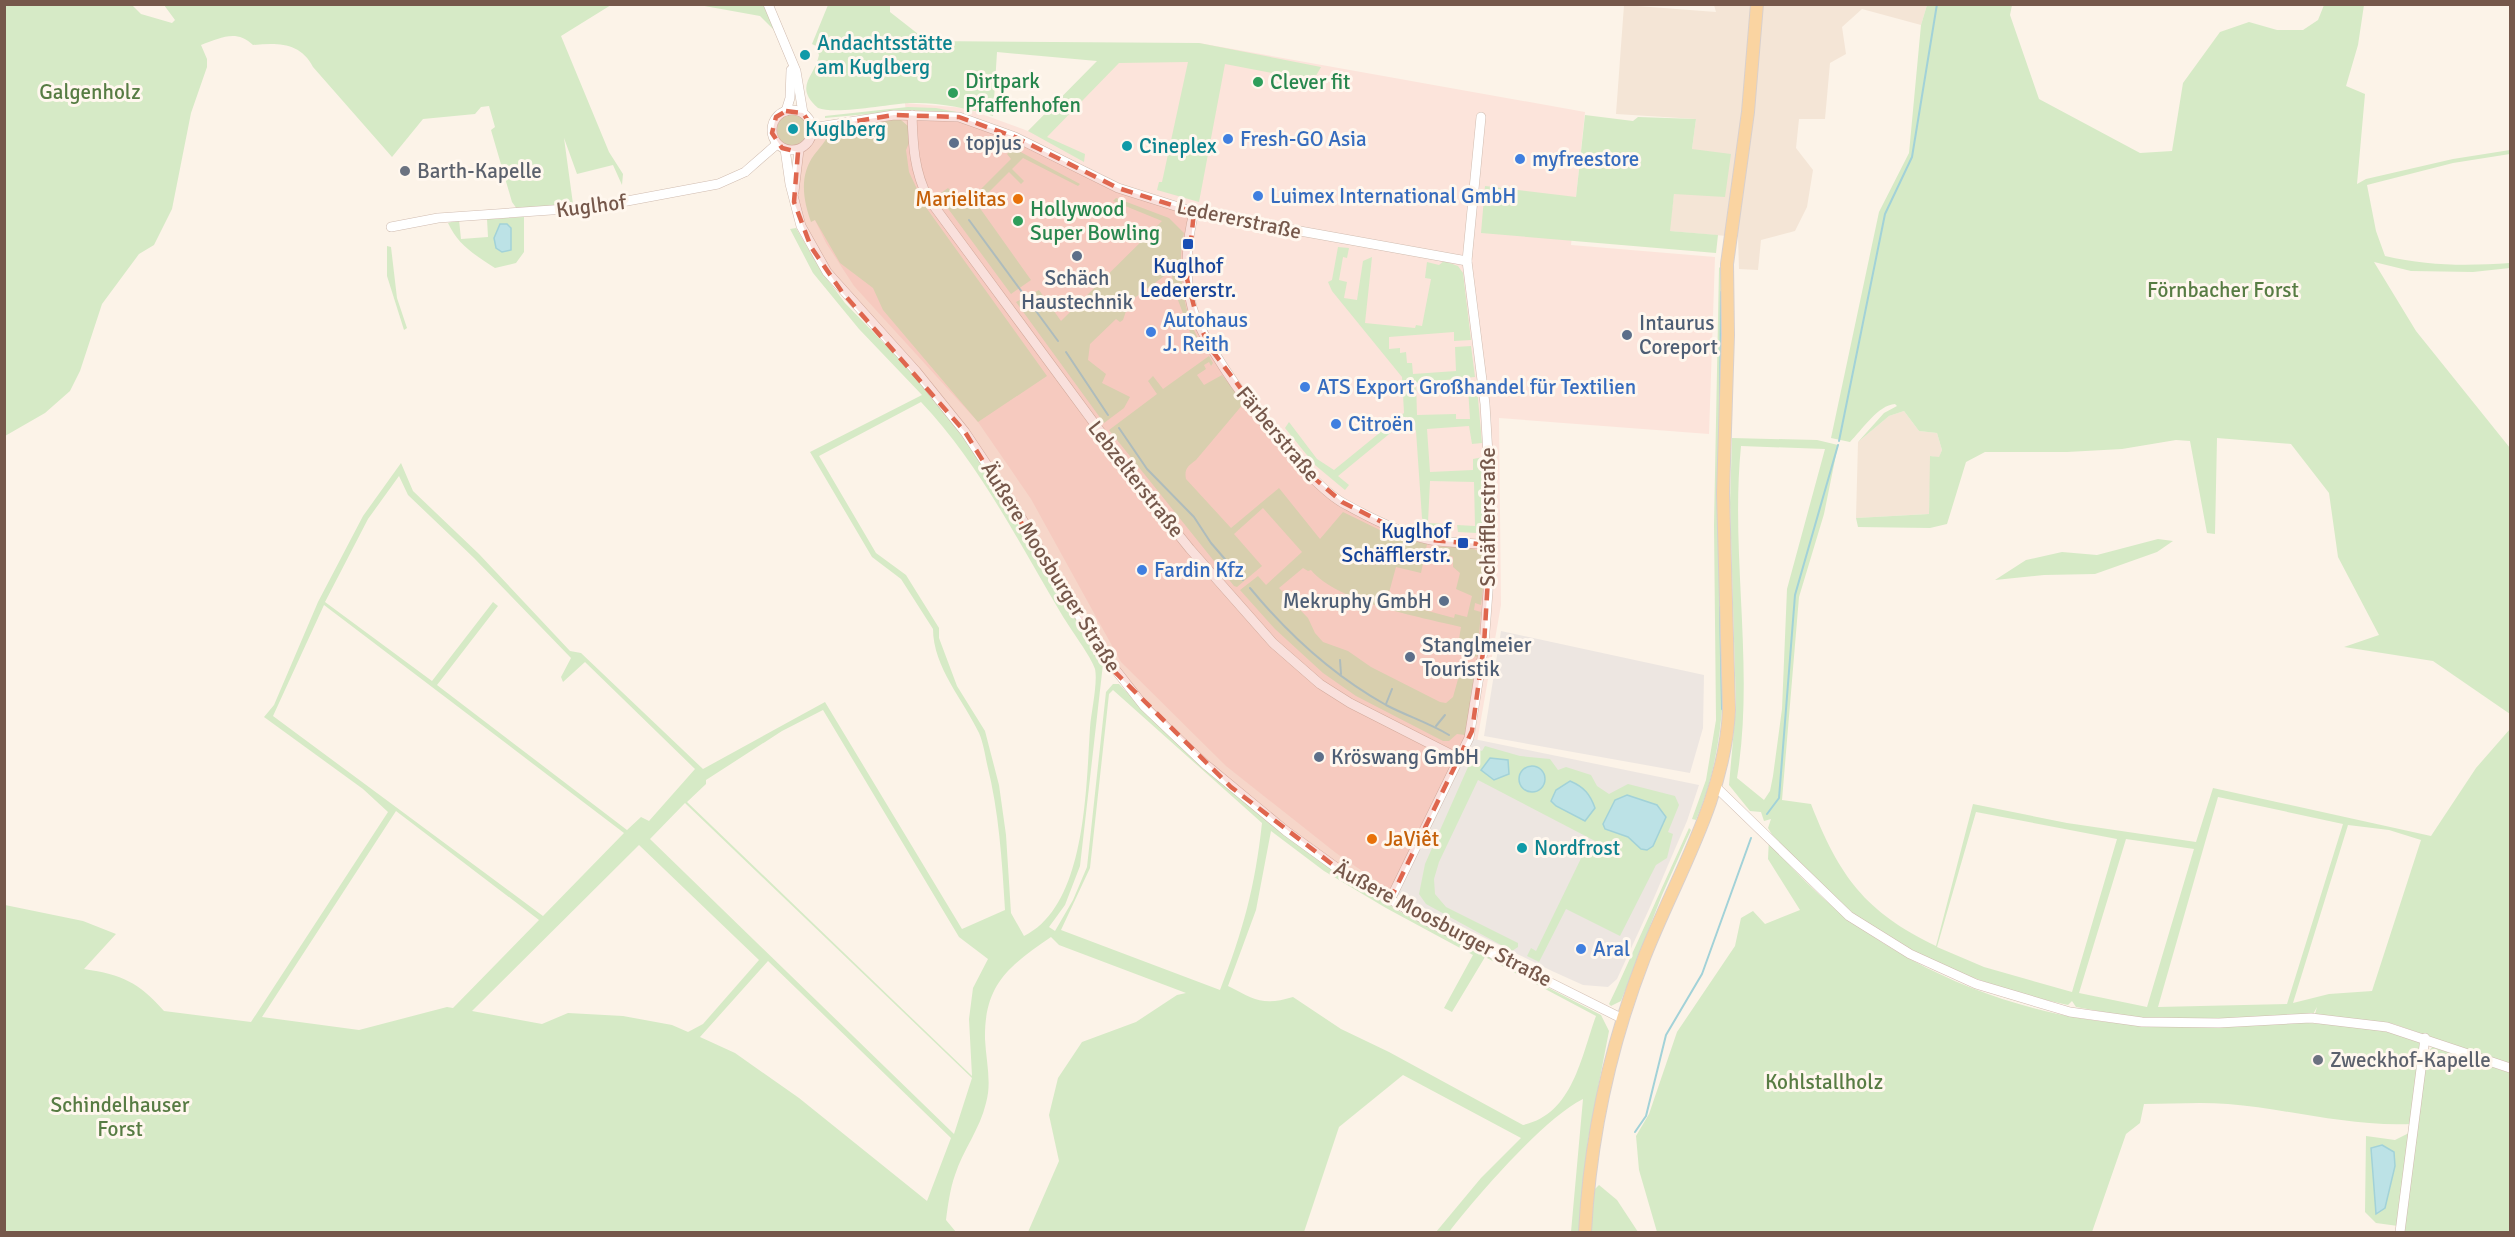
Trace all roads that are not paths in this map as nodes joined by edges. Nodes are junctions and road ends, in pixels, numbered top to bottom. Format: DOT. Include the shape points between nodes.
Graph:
graph roads {
  1 [pos="768,4"];
  2 [pos="1757,4"];
  3 [pos="792,58"];
  4 [pos="786,111"];
  5 [pos="803,113"];
  6 [pos="912,115"];
  7 [pos="1481,117"];
  8 [pos="812,128"];
  9 [pos="781,146"];
  10 [pos="799,150"];
  11 [pos="793,197"];
  12 [pos="1194,212"];
  13 [pos="391,227"];
  14 [pos="1467,261"];
  15 [pos="1490,545"];
  16 [pos="1460,759"];
  17 [pos="1717,788"];
  18 [pos="1390,900"];
  19 [pos="1623,1019"];
  20 [pos="2425,1038"];
  21 [pos="2511,1068"];
  22 [pos="1585,1233"];
  23 [pos="2400,1233"];
  1 -- 3 [label="street, Äußere Moosburger Straße"];
  2 -- 17 [label="main road" via="1748,112 1734,208 1724,493 1729,710 1727,743"];
  3 -- 4 [label="street, Äußere Moosburger Straße"];
  3 -- 5 [label="street, Äußere Moosburger Straße"];
  4 -- 5 [label="street"];
  4 -- 9 [label="street, Äußere Moosburger Straße" via="777,117 772,128"];
  5 -- 8 [label="street, Äußere Moosburger Straße"];
  6 -- 8 [label="street, Ledererstraße"];
  6 -- 12 [label="street, Ledererstraße" via="959,117 980,123 1106,183"];
  6 -- 16 [label="street, Lebzelterstraße" via="915,161 928,198 1190,549 1273,643 1320,684 1383,722"];
  7 -- 14 [label="street, Schäfflerstraße"];
  8 -- 10 [label="street, Äußere Moosburger Straße" via="810,141"];
  9 -- 10 [label="street"];
  9 -- 11 [label="street, Äußere Moosburger Straße"];
  9 -- 13 [label="street, Kuglhof" via="740,175 718,184 595,207 438,218"];
  10 -- 11 [label="street, Äußere Moosburger Straße"];
  11 -- 18 [label="street, Äußere Moosburger Straße" via="801,226 827,272 965,432 1016,507 1097,646 1128,688 1205,764 1277,824 1337,868"];
  12 -- 14 [label="street, Ledererstraße"];
  12 -- 15 [label="street, Färberstraße" via="1187,279 1202,333 1250,402 1308,474 1342,502 1403,531 1431,540"];
  14 -- 15 [label="street, Schäfflerstraße" via="1486,421"];
  15 -- 16 [label="street, Schäfflerstraße" via="1487,618 1476,707 1472,731"];
  16 -- 18 [label="street, Schäfflerstraße"];
  17 -- 19 [label="main road" via="1666,903"];
  17 -- 20 [label="street" via="1832,901 1867,929 1917,958 1976,984 2070,1012 2142,1022 2311,1018 2387,1027"];
  18 -- 19 [label="street, Äußere Moosburger Straße"];
  19 -- 22 [label="main road" via="1596,1135"];
  20 -- 21 [label="street"];
  20 -- 23 [label="street"];
}
